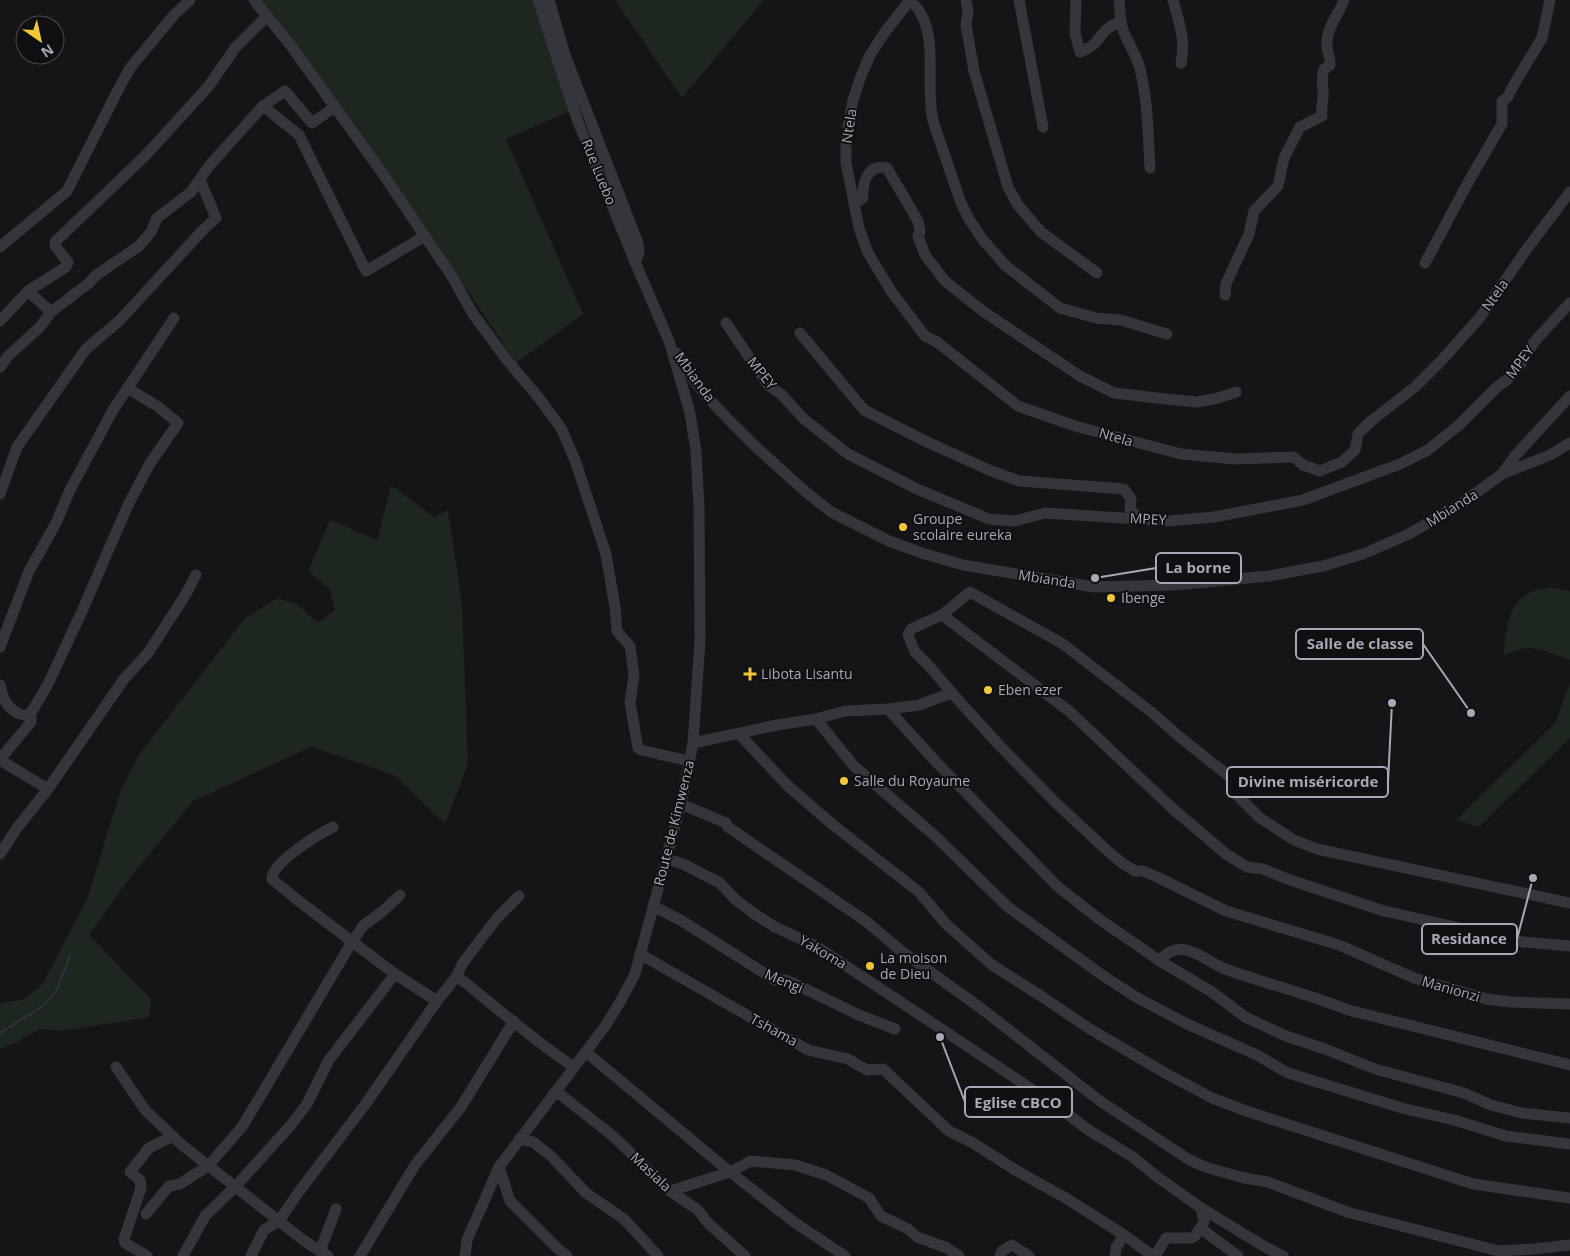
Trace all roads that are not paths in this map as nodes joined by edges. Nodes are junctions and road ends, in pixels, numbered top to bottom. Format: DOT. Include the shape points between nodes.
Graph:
graph roads {
  1 [pos="190,0"];
  2 [pos="254,0"];
  3 [pos="538,0"];
  4 [pos="549,0"];
  5 [pos="910,0"];
  6 [pos="966,0"];
  7 [pos="1019,0"];
  8 [pos="1076,0"];
  9 [pos="1119,0"];
  10 [pos="1174,0"];
  11 [pos="1344,0"];
  12 [pos="1550,0"];
  13 [pos="268,16"];
  14 [pos="1120,21"];
  15 [pos="1181,63"];
  16 [pos="263,106"];
  17 [pos="335,107"];
  18 [pos="312,123"];
  19 [pos="1043,128"];
  20 [pos="299,135"];
  21 [pos="1150,168"];
  22 [pos="200,180"];
  23 [pos="1570,192"];
  24 [pos="854,204"];
  25 [pos="425,236"];
  26 [pos="0,247"];
  27 [pos="635,262"];
  28 [pos="1425,263"];
  29 [pos="1097,273"];
  30 [pos="28,291"];
  31 [pos="1224,295"];
  32 [pos="1570,303"];
  33 [pos="50,312"];
  34 [pos="174,318"];
  35 [pos="0,321"];
  36 [pos="726,322"];
  37 [pos="800,333"];
  38 [pos="1167,334"];
  39 [pos="669,341"];
  40 [pos="0,367"];
  41 [pos="127,388"];
  42 [pos="1236,392"];
  43 [pos="1570,396"];
  44 [pos="1570,443"];
  45 [pos="1502,474"];
  46 [pos="0,494"];
  47 [pos="1138,518"];
  48 [pos="196,575"];
  49 [pos="942,615"];
  50 [pos="0,647"];
  51 [pos="0,685"];
  52 [pos="952,693"];
  53 [pos="888,709"];
  54 [pos="32,713"];
  55 [pos="816,719"];
  56 [pos="738,734"];
  57 [pos="693,743"];
  58 [pos="0,760"];
  59 [pos="690,761"];
  60 [pos="48,789"];
  61 [pos="681,804"];
  62 [pos="333,827"];
  63 [pos="0,854"];
  64 [pos="667,859"];
  65 [pos="400,895"];
  66 [pos="519,896"];
  67 [pos="1570,903"];
  68 [pos="653,906"];
  69 [pos="352,942"];
  70 [pos="1570,946"];
  71 [pos="640,954"];
  72 [pos="1160,961"];
  73 [pos="395,974"];
  74 [pos="457,976"];
  75 [pos="437,1001"];
  76 [pos="1570,1004"];
  77 [pos="514,1021"];
  78 [pos="895,1029"];
  79 [pos="586,1052"];
  80 [pos="1570,1064"];
  81 [pos="574,1067"];
  82 [pos="116,1068"];
  83 [pos="554,1094"];
  84 [pos="1570,1118"];
  85 [pos="172,1136"];
  86 [pos="519,1139"];
  87 [pos="1570,1144"];
  88 [pos="208,1166"];
  89 [pos="498,1167"];
  90 [pos="730,1172"];
  91 [pos="235,1188"];
  92 [pos="670,1191"];
  93 [pos="1570,1198"];
  94 [pos="1201,1208"];
  95 [pos="336,1209"];
  96 [pos="146,1214"];
  97 [pos="279,1221"];
  98 [pos="1200,1228"];
  99 [pos="1124,1235"];
  100 [pos="1570,1245"];
  101 [pos="324,1254"];
  102 [pos="146,1256"];
  103 [pos="183,1256"];
  104 [pos="251,1256"];
  105 [pos="360,1256"];
  106 [pos="465,1256"];
  107 [pos="567,1256"];
  108 [pos="658,1256"];
  109 [pos="745,1256"];
  110 [pos="845,1256"];
  111 [pos="959,1256"];
  112 [pos="1000,1256"];
  113 [pos="1029,1256"];
  114 [pos="1115,1256"];
  115 [pos="1154,1256"];
  116 [pos="1238,1256"];
  117 [pos="1283,1256"];
  1 -- 26 [label="street" via="130,68 66,191"];
  2 -- 13 [label="street"];
  3 -- 27 [label="street, Rue Luebo" via="578,122"];
  4 -- 27 [label="street" via="565,55 638,243 639,253"];
  5 -- 24 [label="street, Ntela" via="870,56 854,100 846,163"];
  5 -- 38 [label="street" via="920,12 928,35 933,121 961,203 983,240 1006,266 1060,308 1096,318 1121,320"];
  6 -- 29 [label="street" via="966,25 974,71 1008,187 1018,206 1041,232"];
  7 -- 19 [label="street"];
  8 -- 14 [label="street" via="1075,33 1080,52 1099,41 1107,29"];
  9 -- 14 [label="street"];
  10 -- 15 [label="street" via="1184,40"];
  11 -- 31 [label="street" via="1329,33 1330,66 1324,69 1321,79 1322,116 1300,127 1284,158 1278,186 1254,211 1249,234"];
  12 -- 28 [label="street" via="1542,38 1507,98 1502,101 1502,124"];
  13 -- 17 [label="street"];
  13 -- 30 [label="street" via="235,48 208,87 145,156 55,242 68,262 66,267"];
  14 -- 21 [label="street" via="1140,70"];
  16 -- 18 [label="street" via="285,91"];
  16 -- 20 [label="street"];
  16 -- 22 [label="street"];
  17 -- 18 [label="street"];
  17 -- 25 [label="street"];
  18 -- 20 [label="street"];
  20 -- 25 [label="street" via="366,272"];
  22 -- 33 [label="street" via="187,196 157,218 151,232 137,247"];
  22 -- 46 [label="street" via="216,218 118,321 86,349 17,447"];
  23 -- 24 [label="street, Ntela" via="1481,316 1442,360 1358,434 1355,450 1342,462 1320,471 1303,466 1294,457 1234,459 1181,454 1075,426 1018,406 925,336 891,291 868,253"];
  24 -- 42 [label="street" via="862,198 862,187 868,175 878,168 887,168 918,221 918,236 925,255 945,281 1066,368 1114,393 1198,402"];
  25 -- 59 [label="street" via="473,314 561,428 575,460 606,554 617,631 630,646 632,654 634,675 630,703 638,748"];
  27 -- 39 [label="street, Rue Luebo"];
  30 -- 33 [label="street"];
  30 -- 35 [label="street"];
  32 -- 47 [label="street, MPEY" via="1534,342 1522,364 1509,378 1445,438 1421,454 1303,500 1214,518 1169,521"];
  33 -- 40 [label="street" via="40,327"];
  34 -- 41 [label="street"];
  36 -- 47 [label="street, MPEY" via="768,385 804,419 848,454 917,489 989,519 1015,521 1045,514"];
  37 -- 47 [label="street" via="868,413 1019,482 1124,489 1131,500 1130,509"];
  39 -- 45 [label="street, Mbianda" via="708,398 757,448 831,512 889,541 925,554 963,565 1037,578 1094,587 1124,587 1233,580 1323,566 1363,554 1408,534 1462,503"];
  39 -- 57 [label="street, Route de Kimwenza" via="690,413 696,451 700,641"];
  41 -- 50 [label="street" via="29,571"];
  41 -- 54 [label="street" via="178,423 149,465 128,505 83,609"];
  43 -- 45 [label="street, Mbianda"];
  44 -- 45 [label="street" via="1550,455"];
  48 -- 60 [label="street" via="148,653 124,679"];
  49 -- 52 [label="street, Manionzi" via="911,629 908,635 915,652"];
  49 -- 67 [label="street" via="970,592 1054,638 1230,777 1234,792 1244,803 1260,818 1294,840 1317,849"];
  49 -- 70 [label="street" via="1069,711 1172,808 1226,854 1247,867 1263,869 1384,912 1523,942"];
  51 -- 54 [label="street" via="9,706 25,716"];
  52 -- 53 [label="street" via="919,705"];
  52 -- 76 [label="street, Manionzi" via="1043,790 1122,863 1135,871 1155,876 1226,910 1339,945 1414,978 1479,997 1510,1002"];
  53 -- 55 [label="street" via="856,710"];
  53 -- 72 [label="street" via="1057,886"];
  54 -- 58 [label="street" via="28,727"];
  55 -- 56 [label="street"];
  55 -- 87 [label="street" via="853,765 935,836 1008,907 1136,998 1288,1073 1506,1136"];
  56 -- 57 [label="street"];
  56 -- 93 [label="street" via="788,786 919,892 948,925 992,965 1165,1073 1212,1098 1246,1111 1473,1184"];
  57 -- 59 [label="street, Route de Kimwenza"];
  58 -- 60 [label="street"];
  59 -- 61 [label="street, Route de Kimwenza"];
  60 -- 63 [label="street"];
  61 -- 64 [label="street, Route de Kimwenza"];
  61 -- 100 [label="street" via="726,823 867,922 1100,1101 1188,1159 1205,1167 1268,1182 1348,1212 1499,1251"];
  62 -- 69 [label="street" via="294,852 271,876"];
  64 -- 68 [label="street, Route de Kimwenza"];
  64 -- 94 [label="street, Yakoma" via="720,883 753,913 816,946 1135,1158"];
  65 -- 69 [label="street" via="363,926"];
  66 -- 74 [label="street" via="496,918 462,964"];
  68 -- 71 [label="street, Route de Kimwenza"];
  68 -- 78 [label="street, Mengi" via="775,980 793,983"];
  69 -- 73 [label="street"];
  69 -- 88 [label="street" via="242,1127"];
  71 -- 79 [label="street, Route de Kimwenza" via="635,974 622,999"];
  71 -- 99 [label="street, Tshama" via="808,1050 850,1059 867,1070 883,1069 949,1131 973,1142"];
  72 -- 80 [label="street" via="1171,951 1185,949 1224,969 1348,1010"];
  72 -- 84 [label="street" via="1212,992 1245,1017 1286,1036 1375,1069 1464,1093 1491,1105"];
  73 -- 75 [label="street"];
  73 -- 91 [label="street" via="329,1060 307,1104 292,1125"];
  74 -- 75 [label="street"];
  74 -- 77 [label="street"];
  75 -- 97 [label="street"];
  77 -- 81 [label="street"];
  77 -- 105 [label="street" via="460,1107 415,1165"];
  79 -- 81 [label="street, Route de Kimwenza"];
  79 -- 90 [label="street"];
  81 -- 83 [label="street, Route de Kimwenza"];
  82 -- 85 [label="street" via="145,1110"];
  83 -- 86 [label="street, Route de Kimwenza"];
  83 -- 92 [label="street, Masiala" via="561,1095 613,1136"];
  85 -- 88 [label="street"];
  85 -- 102 [label="street" via="149,1148 130,1172 140,1180 142,1188 124,1239 128,1246"];
  86 -- 89 [label="street, Route de Kimwenza"];
  86 -- 108 [label="street" via="533,1142 551,1156 586,1193 624,1220"];
  88 -- 91 [label="street"];
  88 -- 96 [label="street" via="180,1184 169,1186"];
  89 -- 106 [label="street, Route de Kimwenza" via="467,1240"];
  89 -- 107 [label="street" via="510,1201"];
  90 -- 92 [label="street"];
  90 -- 110 [label="street" via="794,1222"];
  90 -- 111 [label="street" via="755,1161 795,1165 826,1175 869,1198 881,1216"];
  91 -- 97 [label="street"];
  91 -- 103 [label="street" via="204,1216"];
  92 -- 109 [label="street, Masiala" via="698,1210"];
  94 -- 98 [label="street" via="1204,1220"];
  94 -- 117 [label="street, Yakoma"];
  95 -- 101 [label="street"];
  97 -- 101 [label="street"];
  97 -- 104 [label="street" via="264,1230"];
  98 -- 115 [label="street" via="1191,1238 1166,1238"];
  98 -- 116 [label="street"];
  99 -- 114 [label="street"];
  99 -- 115 [label="street, Tshama"];
  112 -- 113 [label="street" via="1011,1245"];
}
